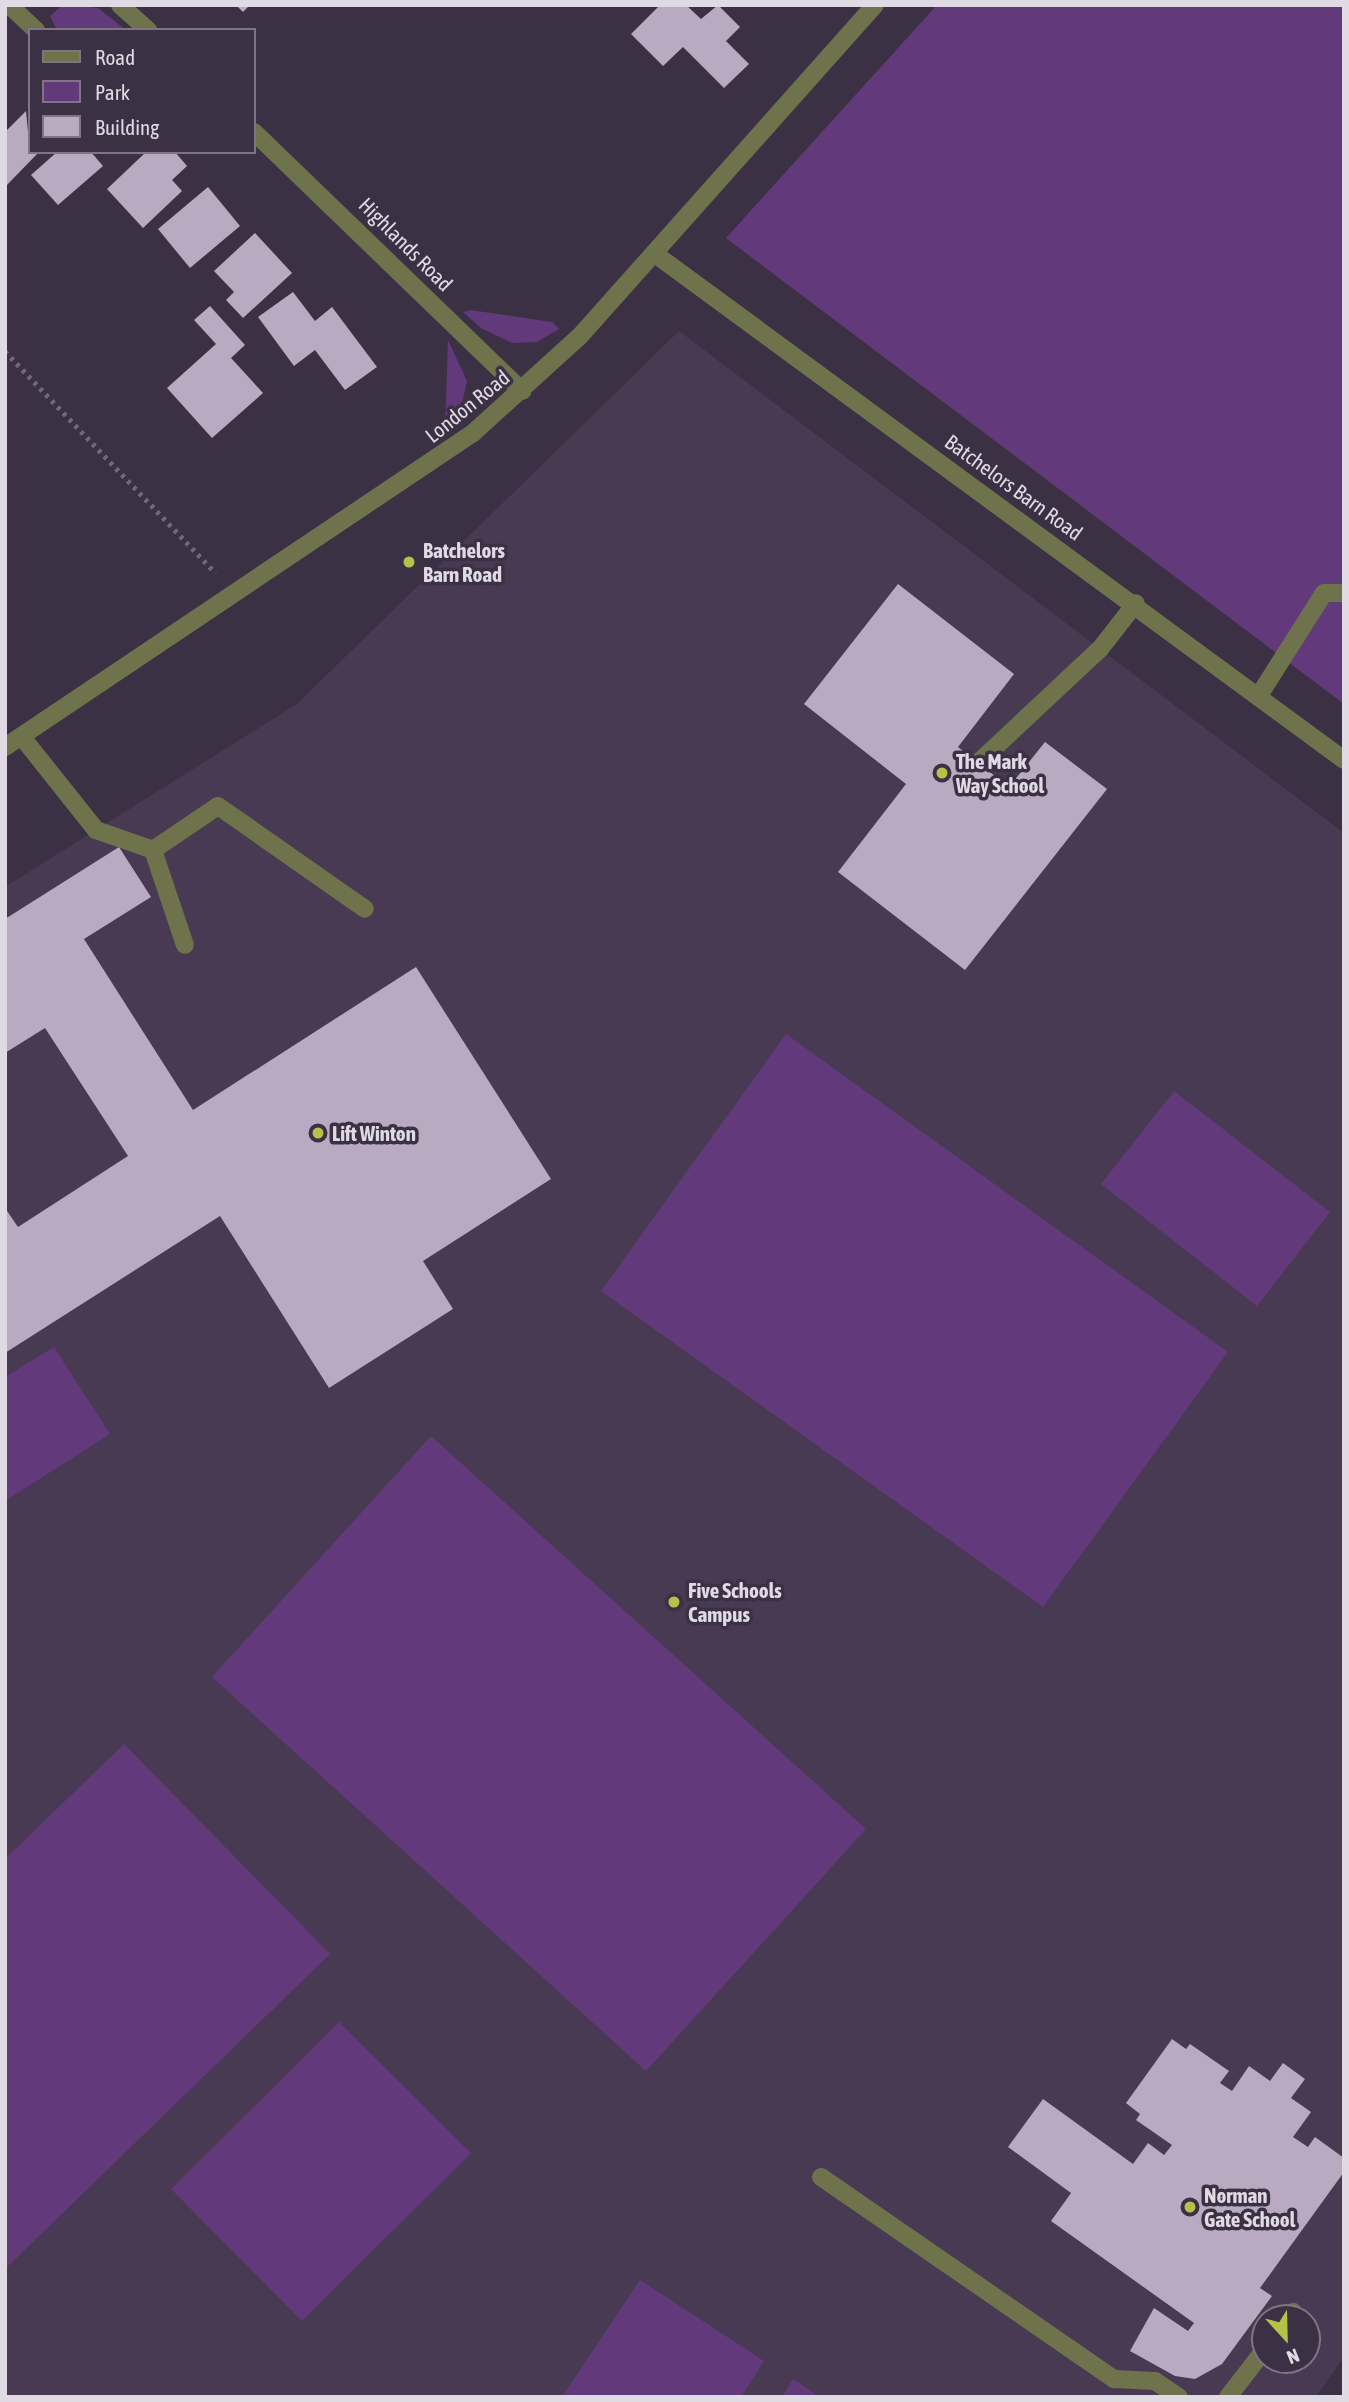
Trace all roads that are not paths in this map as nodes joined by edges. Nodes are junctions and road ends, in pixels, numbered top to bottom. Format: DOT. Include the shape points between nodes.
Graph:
graph roads {
  1 [pos="9,5"];
  2 [pos="120,5"];
  3 [pos="875,5"];
  4 [pos="34,28"];
  5 [pos="146,28"];
  6 [pos="256,134"];
  7 [pos="655,254"];
  8 [pos="522,391"];
  9 [pos="1344,593"];
  10 [pos="1136,603"];
  11 [pos="1258,696"];
  12 [pos="22,737"];
  13 [pos="5,747"];
  14 [pos="1344,760"];
  15 [pos="978,763"];
  16 [pos="153,850"];
  17 [pos="365,909"];
  18 [pos="185,945"];
  19 [pos="821,2178"];
  20 [pos="1251,2367"];
  21 [pos="1179,2397"];
  22 [pos="1228,2397"];
  1 -- 4 [label="street"];
  2 -- 5 [label="street"];
  3 -- 7 [label="street, London Road"];
  6 -- 8 [label="street, Highlands Road"];
  7 -- 8 [label="street, London Road"];
  7 -- 10 [label="street, Batchelors Barn Road"];
  8 -- 12 [label="street, London Road" via="415,477"];
  9 -- 11 [label="street" via="1324,593"];
  10 -- 11 [label="street, Batchelors Barn Road"];
  10 -- 15 [label="street" via="1100,649"];
  11 -- 14 [label="street, Batchelors Barn Road"];
  12 -- 13 [label="street, London Road"];
  12 -- 16 [label="street" via="96,830"];
  16 -- 17 [label="street" via="218,806"];
  16 -- 18 [label="street"];
  19 -- 21 [label="street" via="1114,2379 1155,2381"];
  20 -- 22 [label="street"];
}
